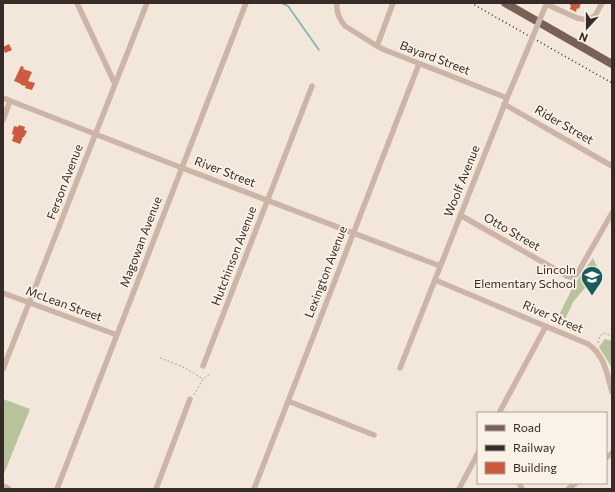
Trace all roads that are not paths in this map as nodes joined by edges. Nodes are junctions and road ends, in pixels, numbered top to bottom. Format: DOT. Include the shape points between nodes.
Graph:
graph roads {
  1 [pos="77,3"];
  2 [pos="147,3"];
  3 [pos="246,3"];
  4 [pos="337,3"];
  5 [pos="393,3"];
  6 [pos="506,3"];
  7 [pos="602,3"];
  8 [pos="546,5"];
  9 [pos="377,46"];
  10 [pos="419,64"];
  11 [pos="612,64"];
  12 [pos="115,84"];
  13 [pos="312,86"];
  14 [pos="3,98"];
  15 [pos="507,98"];
  16 [pos="10,101"];
  17 [pos="504,104"];
  18 [pos="3,120"];
  19 [pos="95,134"];
  20 [pos="612,166"];
  21 [pos="182,168"];
  22 [pos="268,200"];
  23 [pos="612,213"];
  24 [pos="460,215"];
  25 [pos="353,232"];
  26 [pos="440,266"];
  27 [pos="435,280"];
  28 [pos="3,293"];
  29 [pos="29,302"];
  30 [pos="546,326"];
  31 [pos="117,335"];
  32 [pos="203,366"];
  33 [pos="400,368"];
  34 [pos="3,369"];
  35 [pos="612,392"];
  36 [pos="192,397"];
  37 [pos="288,401"];
  38 [pos="500,412"];
  39 [pos="374,435"];
  40 [pos="477,455"];
  41 [pos="3,487"];
  42 [pos="8,489"];
  43 [pos="57,489"];
  44 [pos="156,489"];
  45 [pos="254,489"];
  46 [pos="459,489"];
  1 -- 12 [label="street"];
  2 -- 12 [label="street, Ferson Avenue"];
  3 -- 21 [label="street, Magowan Avenue"];
  4 -- 9 [label="street, Bayard Street" via="341,22"];
  5 -- 9 [label="street"];
  6 -- 11 [label="main road"];
  7 -- 8 [label="street" via="595,16 588,20"];
  8 -- 15 [label="street, Woolf Avenue, bridge"];
  9 -- 10 [label="street, Bayard Street"];
  10 -- 15 [label="street, Bayard Street"];
  10 -- 25 [label="street, Lexington Avenue"];
  12 -- 19 [label="street, Ferson Avenue"];
  13 -- 22 [label="street, Hutchinson Avenue"];
  14 -- 16 [label="street, River Street"];
  15 -- 17 [label="street, Woolf Avenue"];
  16 -- 18 [label="street"];
  16 -- 19 [label="street, River Street"];
  17 -- 20 [label="street, Rider Street"];
  17 -- 24 [label="street, Woolf Avenue"];
  19 -- 21 [label="street, River Street"];
  19 -- 29 [label="street, Ferson Avenue"];
  21 -- 22 [label="street, River Street"];
  21 -- 31 [label="street, Magowan Avenue"];
  22 -- 25 [label="street, River Street"];
  22 -- 32 [label="street, Hutchinson Avenue"];
  23 -- 24 [label="street, Otto Street" via="577,274 571,277"];
  24 -- 26 [label="street, Woolf Avenue"];
  25 -- 26 [label="street, River Street"];
  25 -- 37 [label="street, Lexington Avenue"];
  26 -- 27 [label="street, Woolf Avenue"];
  27 -- 30 [label="street, River Street"];
  27 -- 33 [label="street, Woolf Avenue"];
  28 -- 29 [label="street, McLean Street"];
  29 -- 31 [label="street, McLean Street"];
  29 -- 34 [label="street, Ferson Avenue"];
  30 -- 35 [label="street, River Street" via="594,348 602,359"];
  30 -- 38 [label="street"];
  31 -- 43 [label="street, Magowan Avenue"];
  36 -- 44 [label="street"];
  37 -- 39 [label="street"];
  37 -- 45 [label="street, Lexington Avenue"];
  40 -- 46 [label="street"];
  41 -- 42 [label="street"];
}
